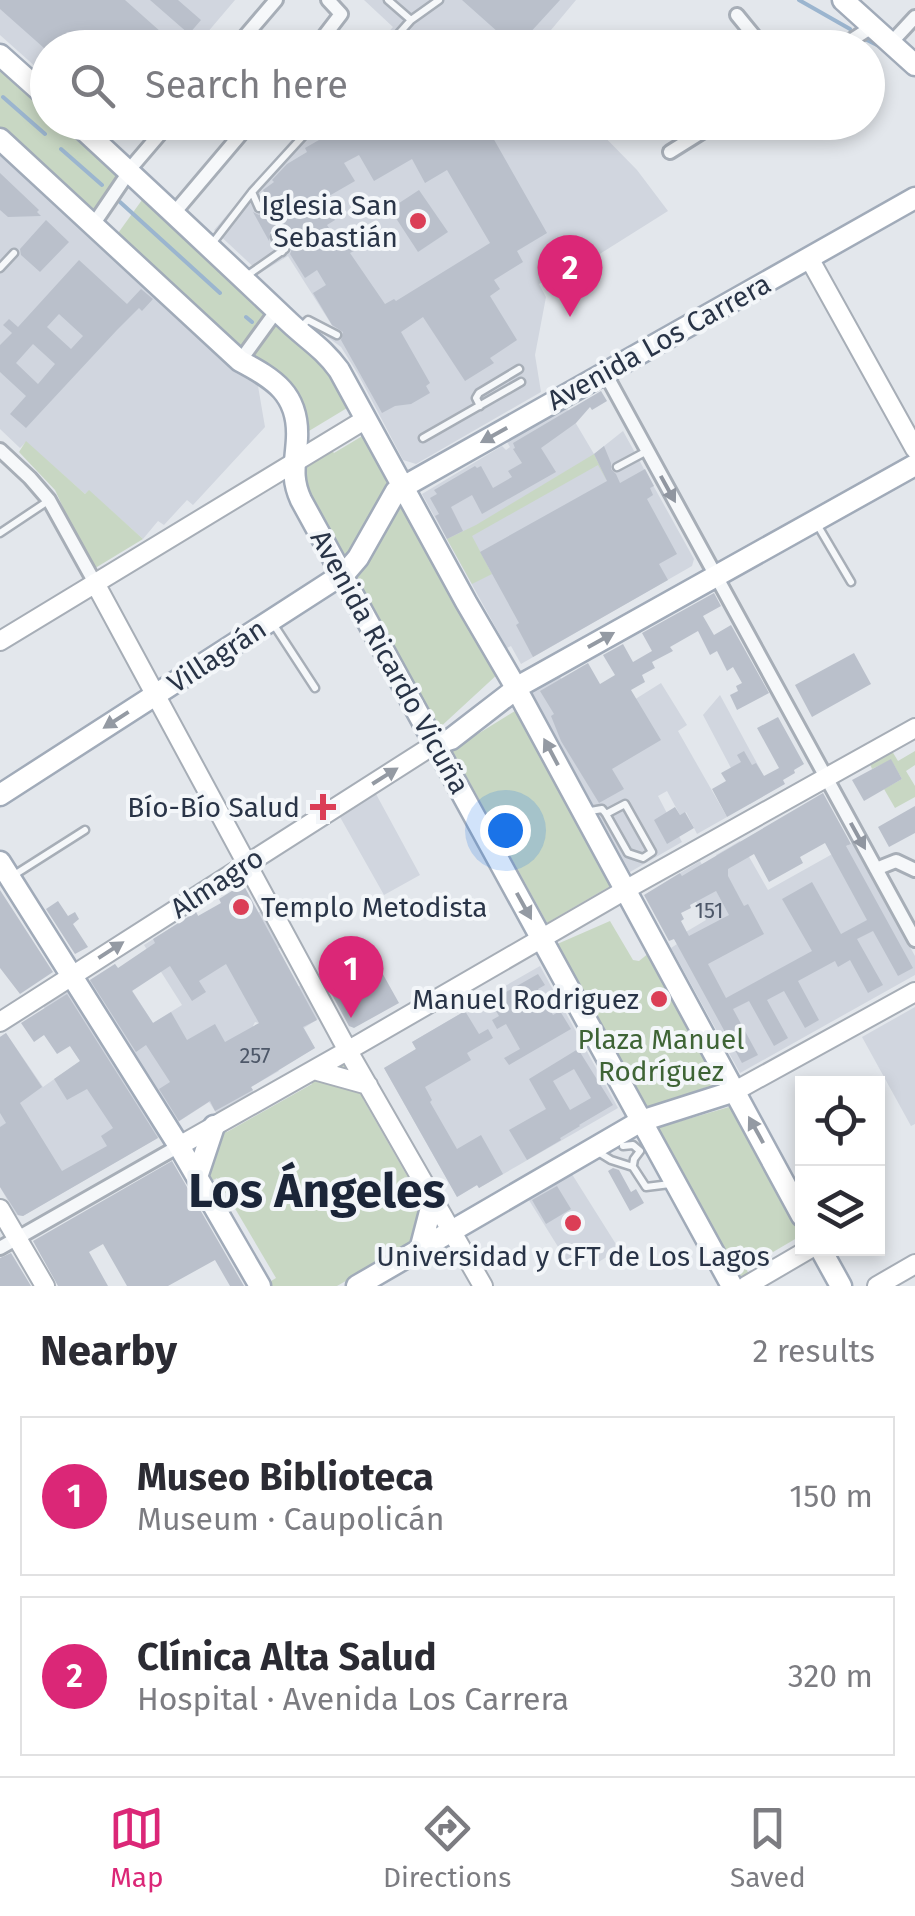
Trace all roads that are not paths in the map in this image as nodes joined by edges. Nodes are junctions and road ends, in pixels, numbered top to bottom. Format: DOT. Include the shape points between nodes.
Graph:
graph roads {
  1 [pos="276,0"];
  2 [pos="328,0"];
  3 [pos="388,0"];
  4 [pos="440,0"];
  5 [pos="843,0"];
  6 [pos="856,0"];
  7 [pos="738,15"];
  8 [pos="915,16"];
  9 [pos="411,20"];
  10 [pos="872,27"];
  11 [pos="250,30"];
  12 [pos="329,30"];
  13 [pos="402,30"];
  14 [pos="750,30"];
  15 [pos="867,30"];
  16 [pos="876,30"];
  17 [pos="883,30"];
  18 [pos="885,32"];
  19 [pos="885,36"];
  20 [pos="893,41"];
  21 [pos="0,55"];
  22 [pos="915,56"];
  23 [pos="915,65"];
  24 [pos="30,82"];
  25 [pos="0,139"];
  26 [pos="94,140"];
  27 [pos="155,140"];
  28 [pos="237,140"];
  29 [pos="300,140"];
  30 [pos="689,140"];
  31 [pos="670,152"];
  32 [pos="129,172"];
  33 [pos="252,192"];
  34 [pos="915,198"];
  35 [pos="259,208"];
  36 [pos="174,213"];
  37 [pos="93,225"];
  38 [pos="275,237"];
  39 [pos="210,246"];
  40 [pos="14,253"];
  41 [pos="808,258"];
  42 [pos="0,268"];
  43 [pos="244,278"];
  44 [pos="283,315"];
  45 [pos="337,336"];
  46 [pos="240,361"];
  47 [pos="519,369"];
  48 [pos="605,373"];
  49 [pos="521,382"];
  50 [pos="480,406"];
  51 [pos="366,419"];
  52 [pos="423,438"];
  53 [pos="915,449"];
  54 [pos="0,450"];
  55 [pos="647,450"];
  56 [pos="294,463"];
  57 [pos="915,464"];
  58 [pos="617,467"];
  59 [pos="403,486"];
  60 [pos="48,500"];
  61 [pos="383,514"];
  62 [pos="815,520"];
  63 [pos="424,526"];
  64 [pos="0,534"];
  65 [pos="342,575"];
  66 [pos="716,576"];
  67 [pos="851,582"];
  68 [pos="95,583"];
  69 [pos="271,621"];
  70 [pos="0,641"];
  71 [pos="511,679"];
  72 [pos="314,688"];
  73 [pos="156,694"];
  74 [pos="915,728"];
  75 [pos="435,744"];
  76 [pos="826,778"];
  77 [pos="2,793"];
  78 [pos="597,817"];
  79 [pos="85,830"];
  80 [pos="616,852"];
  81 [pos="652,852"];
  82 [pos="642,858"];
  83 [pos="247,863"];
  84 [pos="667,866"];
  85 [pos="876,869"];
  86 [pos="5,870"];
  87 [pos="915,870"];
  88 [pos="647,877"];
  89 [pos="625,890"];
  90 [pos="541,938"];
  91 [pos="915,940"];
  92 [pos="72,976"];
  93 [pos="915,992"];
  94 [pos="0,1022"];
  95 [pos="348,1051"];
  96 [pos="314,1070"];
  97 [pos="368,1086"];
  98 [pos="735,1092"];
  99 [pos="214,1126"];
  100 [pos="635,1141"];
  101 [pos="179,1146"];
  102 [pos="603,1152"];
  103 [pos="633,1167"];
  104 [pos="652,1174"];
  105 [pos="197,1177"];
  106 [pos="668,1184"];
  107 [pos="433,1200"];
  108 [pos="795,1203"];
  109 [pos="0,1209"];
  110 [pos="451,1232"];
  111 [pos="8,1244"];
  112 [pos="420,1250"];
  113 [pos="797,1256"];
  114 [pos="824,1256"];
  115 [pos="915,1264"];
  116 [pos="44,1286"];
  117 [pos="260,1286"];
  118 [pos="357,1286"];
  119 [pos="483,1286"];
  120 [pos="732,1286"];
  121 [pos="746,1286"];
  122 [pos="841,1286"];
  123 [pos="877,1286"];
  1 -- 11 [label="street"];
  2 -- 12 [label="street" via="341,14"];
  3 -- 9 [label="lane"];
  4 -- 9 [label="lane"];
  5 -- 10 [label="main road"];
  6 -- 17 [label="main road"];
  7 -- 14 [label="street"];
  8 -- 20 [label="street"];
  9 -- 13 [label="lane"];
  10 -- 15 [label="street"];
  10 -- 16 [label="main road"];
  18 -- 20 [label="main road"];
  19 -- 20 [label="main road"];
  20 -- 22 [label="main road"];
  20 -- 23 [label="main road"];
  21 -- 24 [label="main road"];
  25 -- 37 [label="main road, Avenida Ricardo Vicuña"];
  26 -- 32 [label="main road"];
  27 -- 32 [label="street"];
  28 -- 36 [label="street"];
  29 -- 33 [label="lane"];
  30 -- 31 [label="street"];
  32 -- 36 [label="main road"];
  32 -- 37 [label="street"];
  33 -- 35 [label="lane"];
  33 -- 39 [label="lane"];
  34 -- 41 [label="main road, Avenida Los Carrera"];
  36 -- 39 [label="main road"];
  37 -- 46 [label="main road, Avenida Ricardo Vicuña"];
  38 -- 43 [label="lane" via="284,250"];
  39 -- 43 [label="main road"];
  40 -- 42 [label="lane"];
  41 -- 48 [label="main road, Avenida Los Carrera"];
  41 -- 53 [label="street"];
  43 -- 44 [label="main road"];
  44 -- 45 [label="lane"];
  44 -- 46 [label="street"];
  44 -- 51 [label="main road" via="333,362"];
  46 -- 56 [label="main road, Avenida Ricardo Vicuña" via="271,378 290,401"];
  47 -- 50 [label="lane" via="479,393"];
  48 -- 55 [label="street"];
  48 -- 59 [label="main road, Avenida Los Carrera, one-way"];
  49 -- 50 [label="lane"];
  50 -- 52 [label="lane"];
  51 -- 56 [label="street"];
  51 -- 59 [label="main road"];
  54 -- 60 [label="street"];
  55 -- 58 [label="lane"];
  55 -- 66 [label="street, one-way"];
  56 -- 65 [label="main road, Avenida Ricardo Vicuña" via="297,491"];
  56 -- 68 [label="street"];
  57 -- 62 [label="main road, Almagro"];
  59 -- 61 [label="main road, Villagrán"];
  59 -- 63 [label="main road"];
  60 -- 64 [label="lane"];
  60 -- 68 [label="street"];
  61 -- 63 [label="main road" via="400,506"];
  61 -- 65 [label="main road, Villagrán"];
  62 -- 66 [label="main road, Almagro"];
  62 -- 67 [label="lane"];
  63 -- 71 [label="main road"];
  65 -- 69 [label="main road, Villagrán"];
  65 -- 75 [label="main road, Avenida Ricardo Vicuña"];
  71 -- 66 [label="main road, Almagro, one-way"];
  66 -- 76 [label="street"];
  68 -- 70 [label="street"];
  68 -- 73 [label="street"];
  69 -- 72 [label="lane"];
  69 -- 73 [label="main road, Villagrán"];
  71 -- 75 [label="main road, Almagro" via="451,739"];
  78 -- 71 [label="main road, one-way"];
  73 -- 77 [label="main road, Villagrán, one-way"];
  73 -- 83 [label="street"];
  74 -- 76 [label="street"];
  83 -- 75 [label="street, Almagro, one-way"];
  75 -- 90 [label="main road, Avenida Ricardo Vicuña, one-way"];
  76 -- 84 [label="street"];
  76 -- 85 [label="street, one-way"];
  78 -- 80 [label="main road"];
  78 -- 81 [label="lane" via="625,804"];
  79 -- 86 [label="lane"];
  80 -- 82 [label="lane"];
  80 -- 89 [label="main road"];
  81 -- 82 [label="lane"];
  81 -- 84 [label="lane"];
  82 -- 88 [label="lane"];
  92 -- 83 [label="street, Almagro, one-way"];
  83 -- 95 [label="street"];
  84 -- 88 [label="street"];
  85 -- 87 [label="street" via="892,861"];
  85 -- 91 [label="street"];
  86 -- 92 [label="main road"];
  88 -- 89 [label="street"];
  89 -- 90 [label="street"];
  89 -- 98 [label="main road"];
  90 -- 95 [label="street"];
  90 -- 100 [label="main road, Avenida Ricardo Vicuña"];
  92 -- 94 [label="street, Almagro"];
  92 -- 101 [label="main road"];
  93 -- 98 [label="street"];
  95 -- 96 [label="street"];
  95 -- 97 [label="street"];
  96 -- 97 [label="street"];
  96 -- 99 [label="street"];
  97 -- 107 [label="street"];
  98 -- 100 [label="main road"];
  108 -- 98 [label="main road, one-way"];
  99 -- 101 [label="street"];
  99 -- 105 [label="main road"];
  100 -- 102 [label="main road"];
  100 -- 103 [label="lane"];
  100 -- 106 [label="main road, Avenida Ricardo Vicuña"];
  101 -- 105 [label="main road"];
  101 -- 111 [label="street"];
  102 -- 103 [label="lane"];
  102 -- 110 [label="main road"];
  103 -- 106 [label="lane" via="650,1188"];
  104 -- 106 [label="lane"];
  105 -- 117 [label="main road"];
  106 -- 120 [label="main road, Avenida Ricardo Vicuña"];
  107 -- 110 [label="street"];
  107 -- 112 [label="main road"];
  109 -- 111 [label="street"];
  110 -- 112 [label="main road"];
  110 -- 119 [label="street"];
  111 -- 116 [label="street"];
  112 -- 118 [label="main road"];
  113 -- 121 [label="street"];
  114 -- 122 [label="main road"];
  115 -- 123 [label="street"];
}
